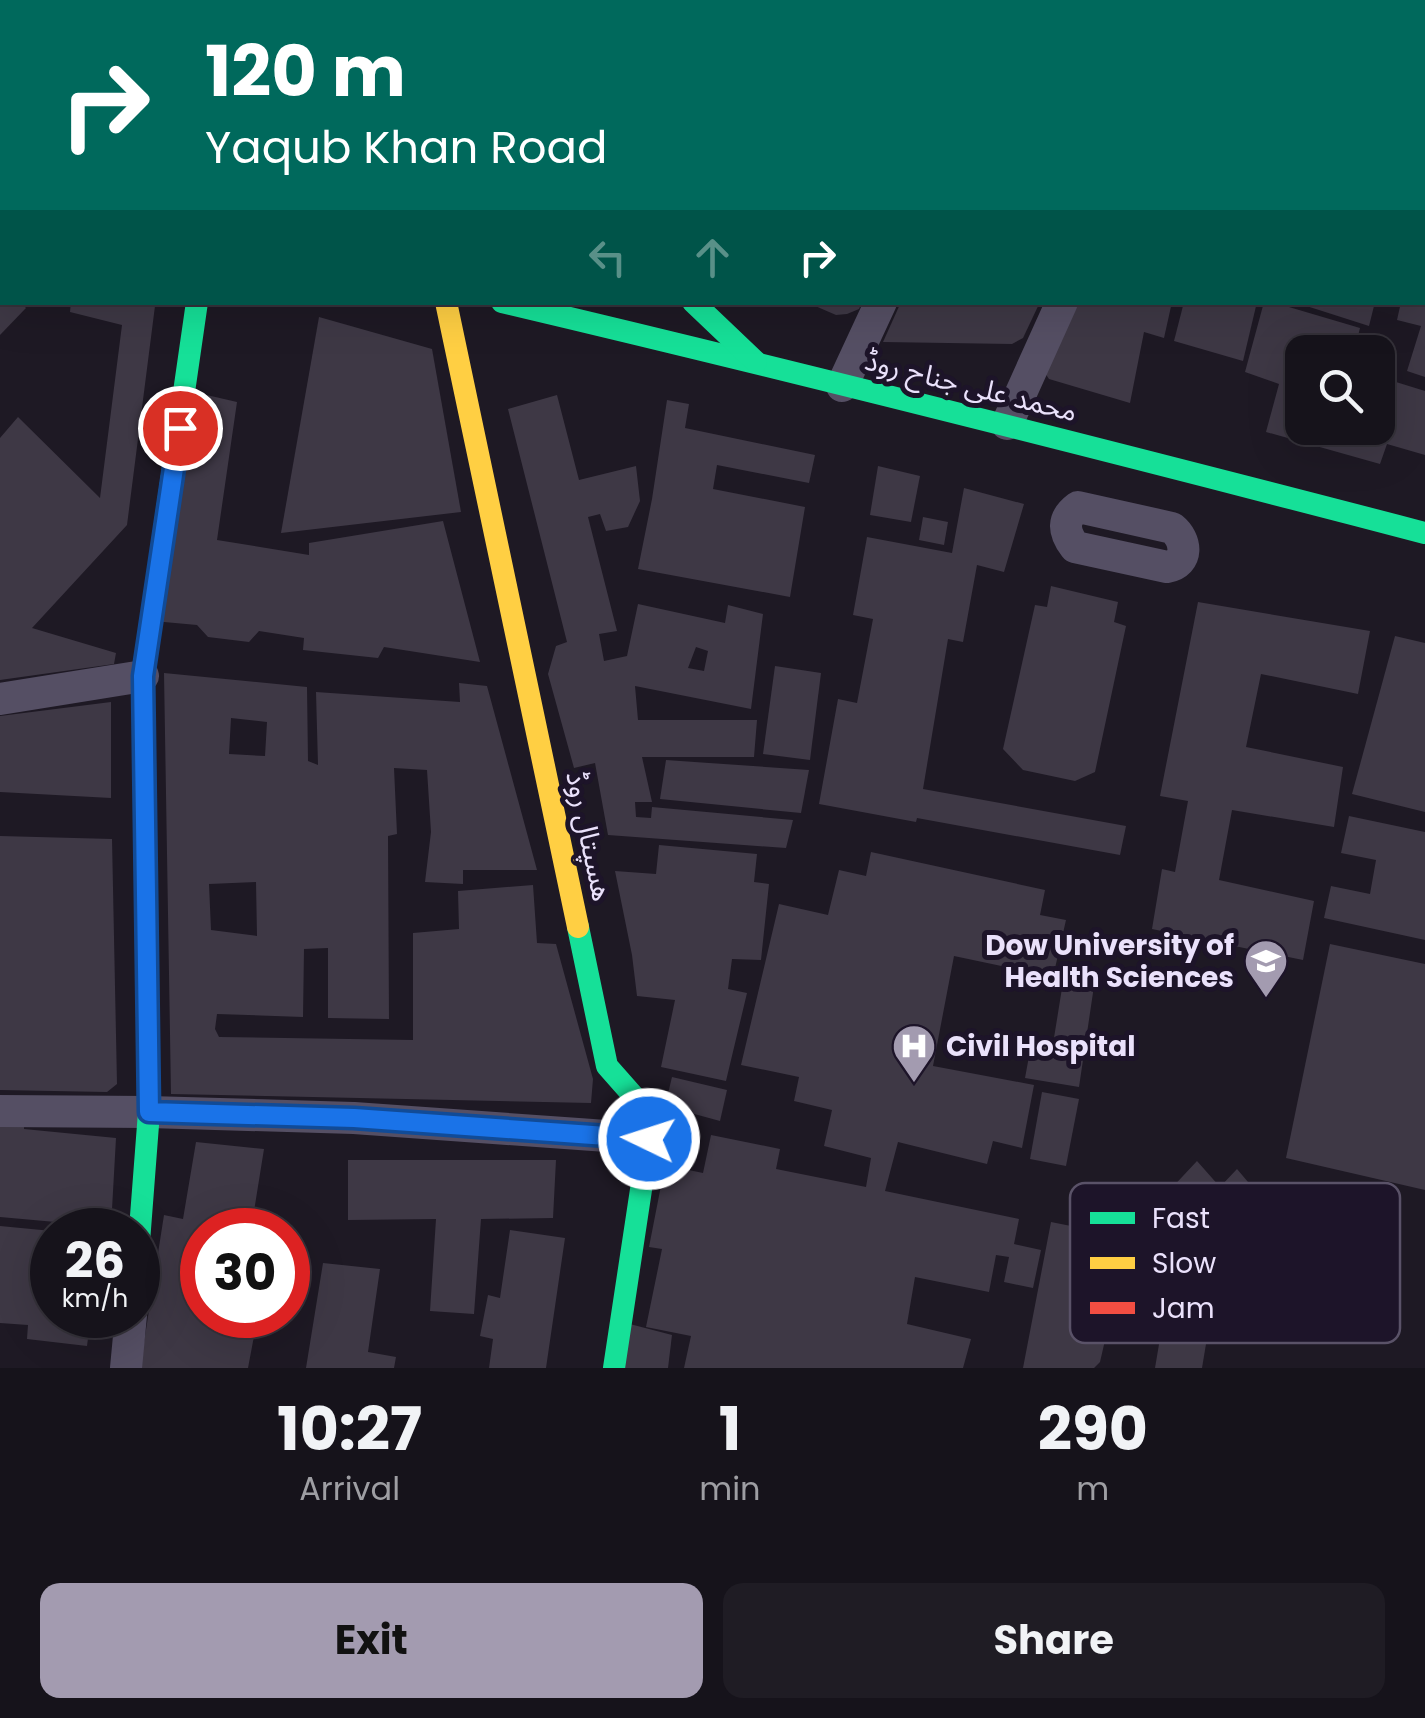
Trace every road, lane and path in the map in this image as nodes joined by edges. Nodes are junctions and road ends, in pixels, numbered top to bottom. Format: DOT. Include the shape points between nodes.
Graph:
graph roads {
  1 [pos="196,305"];
  2 [pos="447,305"];
  3 [pos="514,305"];
  4 [pos="697,305"];
  5 [pos="880,305"];
  6 [pos="1061,305"];
  7 [pos="756,362"];
  8 [pos="842,386"];
  9 [pos="1007,424"];
  10 [pos="1425,533"];
  11 [pos="143,676"];
  12 [pos="0,699"];
  13 [pos="0,1111"];
  14 [pos="149,1112"];
  15 [pos="649,1139"];
  16 [pos="142,1208"];
  17 [pos="129,1338"];
  18 [pos="126,1368"];
  19 [pos="614,1368"];
  1 -- 11 [label="main road"];
  2 -- 15 [label="main road, ھسپتال روڈ" via="607,1066 652,1117"];
  3 -- 7 [label="main road, محمد علی جناح روڈ"];
  4 -- 7 [label="main road"];
  5 -- 8 [label="street"];
  6 -- 9 [label="street"];
  7 -- 8 [label="main road, محمد علی جناح روڈ"];
  8 -- 9 [label="main road, محمد علی جناح روڈ"];
  9 -- 10 [label="main road, محمد علی جناح روڈ"];
  11 -- 12 [label="street"];
  11 -- 14 [label="main road"];
  13 -- 14 [label="street"];
  14 -- 15 [label="street" via="354,1118"];
  14 -- 16 [label="main road"];
  15 -- 19 [label="main road, ھسپتال روڈ"];
  17 -- 18 [label="street"];
}
